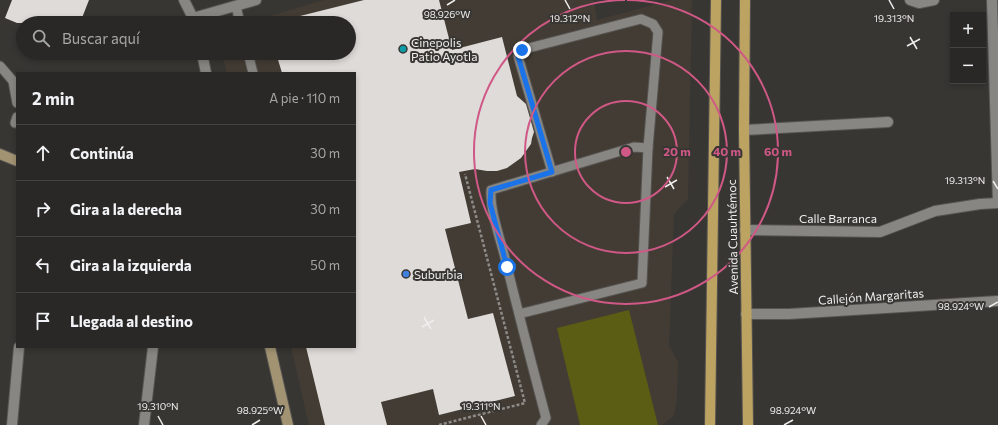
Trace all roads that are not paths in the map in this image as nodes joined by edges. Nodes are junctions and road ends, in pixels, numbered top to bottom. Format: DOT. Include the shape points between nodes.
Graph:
graph roads {
  1 [pos="184,0"];
  2 [pos="256,0"];
  3 [pos="716,0"];
  4 [pos="745,0"];
  5 [pos="910,0"];
  6 [pos="934,0"];
  7 [pos="992,0"];
  8 [pos="236,6"];
  9 [pos="192,16"];
  10 [pos="206,16"];
  11 [pos="238,16"];
  12 [pos="203,60"];
  13 [pos="250,60"];
  14 [pos="0,66"];
  15 [pos="206,72"];
  16 [pos="253,72"];
  17 [pos="16,97"];
  18 [pos="888,122"];
  19 [pos="744,130"];
  20 [pos="648,148"];
  21 [pos="0,154"];
  22 [pos="16,161"];
  23 [pos="552,172"];
  24 [pos="998,203"];
  25 [pos="745,230"];
  26 [pos="998,301"];
  27 [pos="519,314"];
  28 [pos="746,314"];
  29 [pos="20,348"];
  30 [pos="153,348"];
  31 [pos="270,348"];
  32 [pos="12,425"];
  33 [pos="144,425"];
  34 [pos="288,425"];
  35 [pos="542,425"];
  36 [pos="710,425"];
  37 [pos="748,425"];
  1 -- 9 [label="street"];
  2 -- 8 [label="street"];
  3 -- 36 [label="main road"];
  4 -- 19 [label="main road, Avenida Cuauhtémoc"];
  5 -- 6 [label="street" via="919,3"];
  7 -- 24 [label="street"];
  8 -- 10 [label="street"];
  8 -- 11 [label="lane"];
  12 -- 15 [label="street"];
  13 -- 16 [label="lane"];
  14 -- 17 [label="lane" via="13,80"];
  18 -- 19 [label="street"];
  19 -- 25 [label="main road, Avenida Cuauhtémoc"];
  20 -- 23 [label="lane" via="634,147"];
  20 -- 23 [label="lane" via="658,32 653,24 641,19 522,50 518,56"];
  20 -- 27 [label="lane" via="642,283"];
  21 -- 22 [label="street"];
  23 -- 27 [label="lane" via="491,190 490,203"];
  24 -- 25 [label="street, Calle Barranca" via="934,211 880,232"];
  25 -- 28 [label="main road, Avenida Cuauhtémoc"];
  26 -- 28 [label="street, Callejón Margaritas" via="789,314"];
  27 -- 35 [label="lane" via="546,418"];
  28 -- 37 [label="main road, Avenida Cuauhtémoc"];
  29 -- 32 [label="street"];
  30 -- 33 [label="street"];
  31 -- 34 [label="street"];
}
